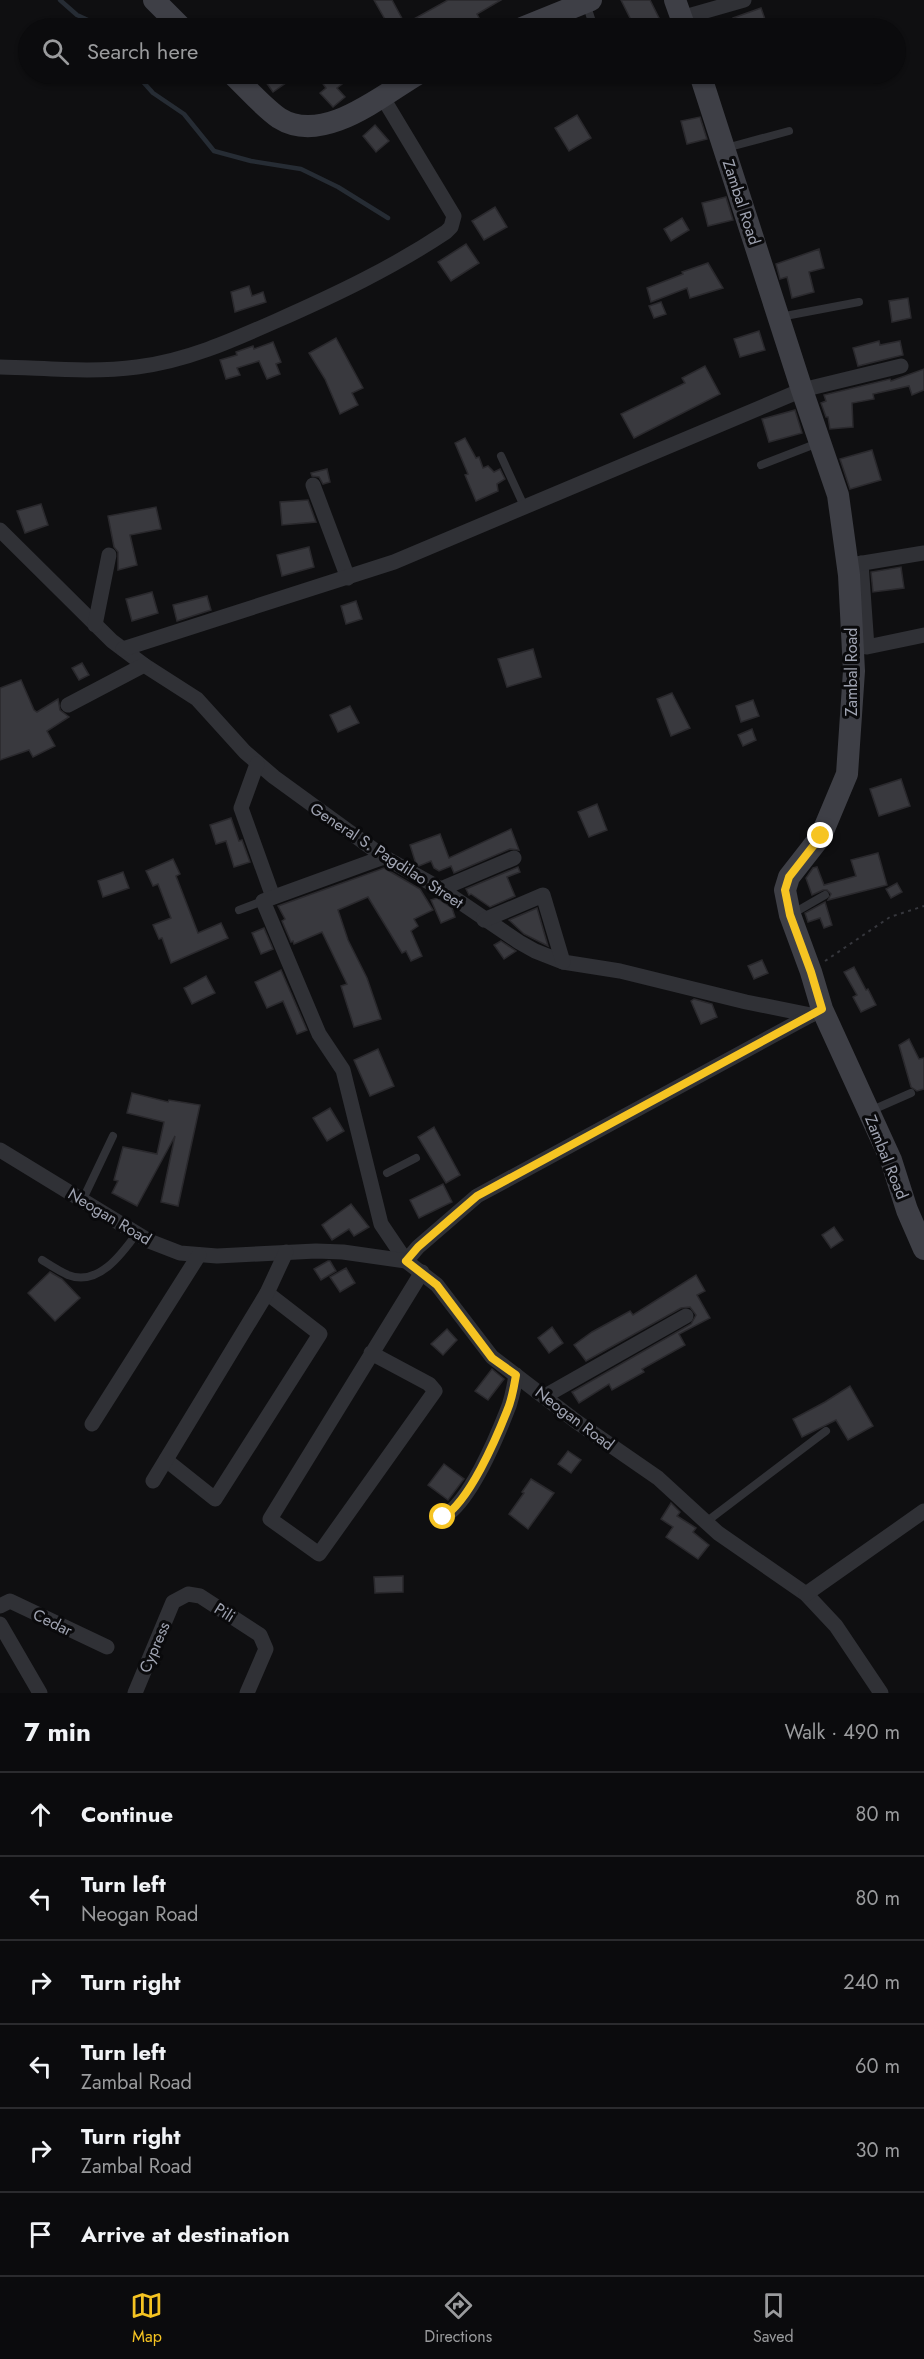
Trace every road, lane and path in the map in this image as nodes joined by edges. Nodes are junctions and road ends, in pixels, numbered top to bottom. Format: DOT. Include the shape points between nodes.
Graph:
graph roads {
  1 [pos="154,0"];
  2 [pos="744,0"];
  3 [pos="588,1"];
  4 [pos="681,16"];
  5 [pos="172,18"];
  6 [pos="546,18"];
  7 [pos="592,18"];
  8 [pos="243,84"];
  9 [pos="403,84"];
  10 [pos="703,84"];
  11 [pos="383,98"];
  12 [pos="789,131"];
  13 [pos="724,148"];
  14 [pos="859,302"];
  15 [pos="778,317"];
  16 [pos="901,366"];
  17 [pos="0,368"];
  18 [pos="802,390"];
  19 [pos="820,442"];
  20 [pos="501,456"];
  21 [pos="761,465"];
  22 [pos="313,484"];
  23 [pos="524,506"];
  24 [pos="0,530"];
  25 [pos="924,554"];
  26 [pos="109,555"];
  27 [pos="855,564"];
  28 [pos="348,578"];
  29 [pos="95,625"];
  30 [pos="924,635"];
  31 [pos="123,649"];
  32 [pos="144,665"];
  33 [pos="68,705"];
  34 [pos="257,764"];
  35 [pos="384,857"];
  36 [pos="514,858"];
  37 [pos="441,889"];
  38 [pos="825,895"];
  39 [pos="268,899"];
  40 [pos="924,906"];
  41 [pos="239,910"];
  42 [pos="790,915"];
  43 [pos="484,920"];
  44 [pos="563,962"];
  45 [pos="811,972"];
  46 [pos="816,1012"];
  47 [pos="911,1093"];
  48 [pos="869,1111"];
  49 [pos="113,1136"];
  50 [pos="0,1150"];
  51 [pos="416,1158"];
  52 [pos="387,1173"];
  53 [pos="83,1199"];
  54 [pos="137,1233"];
  55 [pos="924,1249"];
  56 [pos="286,1252"];
  57 [pos="199,1256"];
  58 [pos="42,1260"];
  59 [pos="406,1261"];
  60 [pos="422,1272"];
  61 [pos="267,1293"];
  62 [pos="686,1316"];
  63 [pos="371,1353"];
  64 [pos="516,1375"];
  65 [pos="545,1396"];
  66 [pos="92,1424"];
  67 [pos="826,1431"];
  68 [pos="166,1460"];
  69 [pos="153,1481"];
  70 [pos="924,1511"];
  71 [pos="443,1517"];
  72 [pos="706,1522"];
  73 [pos="806,1594"];
  74 [pos="173,1602"];
  75 [pos="0,1606"];
  76 [pos="0,1624"];
  77 [pos="107,1647"];
  78 [pos="40,1693"];
  79 [pos="135,1693"];
  80 [pos="247,1693"];
  81 [pos="881,1693"];
  1 -- 5 [label="street"];
  2 -- 4 [label="street"];
  3 -- 6 [label="street"];
  3 -- 7 [label="lane"];
  8 -- 11 [label="street" via="279,118 301,125 313,126 342,118"];
  9 -- 11 [label="street"];
  10 -- 13 [label="street, Zambal Road"];
  11 -- 17 [label="street" via="454,216 446,232 342,292 197,353 163,363 108,369"];
  12 -- 13 [label="lane"];
  13 -- 15 [label="street, Zambal Road"];
  14 -- 15 [label="lane"];
  15 -- 18 [label="street, Zambal Road"];
  16 -- 18 [label="street"];
  18 -- 19 [label="street, Zambal Road"];
  18 -- 23 [label="street"];
  19 -- 21 [label="lane"];
  19 -- 27 [label="street, Zambal Road"];
  20 -- 23 [label="lane"];
  22 -- 28 [label="street"];
  23 -- 28 [label="street"];
  24 -- 29 [label="street, General S. Pagdilao Street"];
  25 -- 27 [label="street"];
  26 -- 29 [label="street"];
  27 -- 30 [label="street" via="867,647"];
  27 -- 42 [label="street, Zambal Road" via="854,671 847,774 821,836 789,877 786,885"];
  28 -- 31 [label="street"];
  29 -- 31 [label="street, General S. Pagdilao Street"];
  31 -- 32 [label="street, General S. Pagdilao Street"];
  32 -- 33 [label="street"];
  32 -- 34 [label="street, General S. Pagdilao Street" via="197,699"];
  34 -- 35 [label="street, General S. Pagdilao Street"];
  34 -- 39 [label="street" via="241,808"];
  35 -- 37 [label="street, General S. Pagdilao Street"];
  35 -- 39 [label="street"];
  36 -- 37 [label="street"];
  37 -- 43 [label="street, General S. Pagdilao Street"];
  38 -- 42 [label="lane"];
  39 -- 41 [label="lane"];
  39 -- 59 [label="street" via="319,1034 343,1070 381,1224"];
  40 -- 45 [label="path" via="890,917"];
  42 -- 45 [label="street, Zambal Road"];
  43 -- 44 [label="street, General S. Pagdilao Street" via="535,951"];
  43 -- 44 [label="street" via="543,895"];
  44 -- 46 [label="street, General S. Pagdilao Street" via="620,971 746,1002"];
  45 -- 46 [label="street, Zambal Road"];
  46 -- 48 [label="street, Zambal Road"];
  46 -- 59 [label="street" via="477,1196"];
  47 -- 48 [label="lane"];
  48 -- 55 [label="street, Zambal Road"];
  49 -- 53 [label="lane"];
  50 -- 53 [label="street, Neogan Road"];
  51 -- 52 [label="lane"];
  53 -- 54 [label="street, Neogan Road"];
  54 -- 57 [label="street, Neogan Road" via="161,1247"];
  54 -- 58 [label="lane" via="124,1252 101,1272 70,1276"];
  56 -- 57 [label="street, Neogan Road"];
  56 -- 59 [label="street, Neogan Road" via="343,1252"];
  56 -- 61 [label="street"];
  57 -- 66 [label="street"];
  59 -- 60 [label="street, Neogan Road"];
  60 -- 63 [label="street"];
  60 -- 64 [label="street, Neogan Road" via="437,1285 492,1358"];
  61 -- 68 [label="street"];
  61 -- 68 [label="street" via="320,1334 215,1499"];
  62 -- 65 [label="street"];
  63 -- 63 [label="street" via="270,1519 319,1554 435,1391"];
  64 -- 65 [label="street, Neogan Road"];
  64 -- 71 [label="street" via="508,1409 483,1464 453,1511"];
  65 -- 72 [label="street, Neogan Road" via="658,1478"];
  67 -- 72 [label="lane"];
  68 -- 69 [label="street"];
  70 -- 73 [label="street"];
  72 -- 73 [label="street, Neogan Road"];
  73 -- 81 [label="street, Neogan Road" via="836,1626"];
  74 -- 79 [label="street, Cypress"];
  74 -- 80 [label="street, Pili" via="188,1594 200,1596 260,1635 266,1649"];
  75 -- 77 [label="street, Cedar" via="9,1601"];
  76 -- 78 [label="street"];
}
